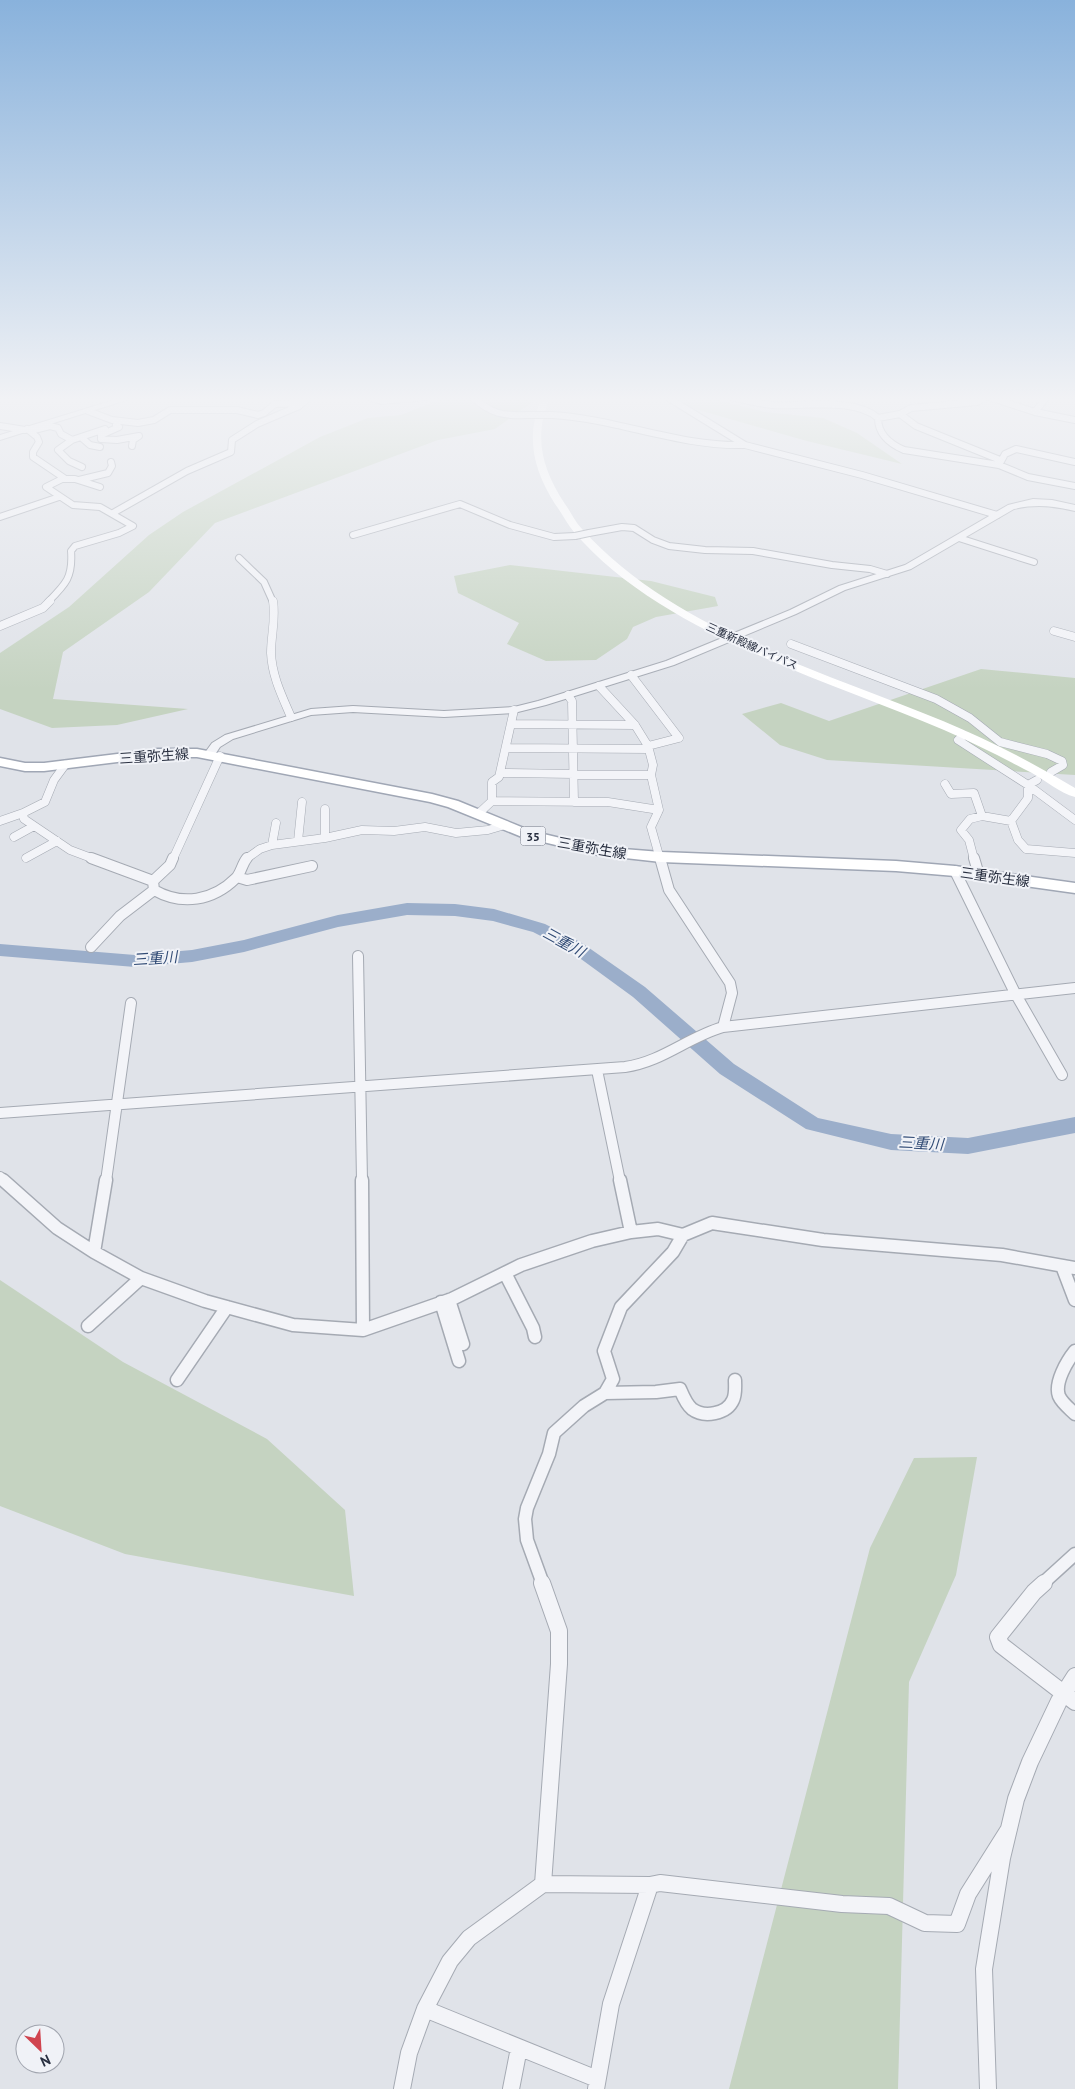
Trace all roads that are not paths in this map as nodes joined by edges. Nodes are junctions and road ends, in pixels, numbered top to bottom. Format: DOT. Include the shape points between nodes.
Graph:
graph roads {
  1 [pos="55,494"];
  2 [pos="145,494"];
  3 [pos="553,494"];
  4 [pos="928,494"];
  5 [pos="59,498"];
  6 [pos="1075,508"];
  7 [pos="113,513"];
  8 [pos="998,515"];
  9 [pos="0,517"];
  10 [pos="353,535"];
  11 [pos="959,538"];
  12 [pos="239,558"];
  13 [pos="1034,562"];
  14 [pos="887,574"];
  15 [pos="0,626"];
  16 [pos="1054,631"];
  17 [pos="1075,637"];
  18 [pos="730,638"];
  19 [pos="791,644"];
  20 [pos="631,675"];
  21 [pos="599,686"];
  22 [pos="568,695"];
  23 [pos="514,710"];
  24 [pos="291,716"];
  25 [pos="511,724"];
  26 [pos="572,724"];
  27 [pos="636,725"];
  28 [pos="964,735"];
  29 [pos="648,747"];
  30 [pos="507,748"];
  31 [pos="573,748"];
  32 [pos="215,755"];
  33 [pos="0,762"];
  34 [pos="65,765"];
  35 [pos="1050,772"];
  36 [pos="500,773"];
  37 [pos="574,774"];
  38 [pos="651,776"];
  39 [pos="1037,780"];
  40 [pos="945,784"];
  41 [pos="1028,785"];
  42 [pos="1075,793"];
  43 [pos="492,801"];
  44 [pos="302,802"];
  45 [pos="574,802"];
  46 [pos="325,809"];
  47 [pos="659,810"];
  48 [pos="22,813"];
  49 [pos="478,814"];
  50 [pos="982,816"];
  51 [pos="1075,820"];
  52 [pos="0,821"];
  53 [pos="1011,821"];
  54 [pos="276,822"];
  55 [pos="34,826"];
  56 [pos="505,826"];
  57 [pos="14,838"];
  58 [pos="325,838"];
  59 [pos="57,841"];
  60 [pos="298,841"];
  61 [pos="272,845"];
  62 [pos="1075,853"];
  63 [pos="661,857"];
  64 [pos="26,858"];
  65 [pos="312,866"];
  66 [pos="955,871"];
  67 [pos="979,875"];
  68 [pos="237,877"];
  69 [pos="154,886"];
  70 [pos="1075,888"];
  71 [pos="91,946"];
  72 [pos="358,956"];
  73 [pos="1075,988"];
  74 [pos="1015,993"];
  75 [pos="131,1003"];
  76 [pos="723,1027"];
  77 [pos="597,1070"];
  78 [pos="1062,1075"];
  79 [pos="362,1086"];
  80 [pos="118,1104"];
  81 [pos="0,1113"];
  82 [pos="0,1176"];
  83 [pos="631,1232"];
  84 [pos="683,1235"];
  85 [pos="94,1252"];
  86 [pos="1062,1266"];
  87 [pos="1075,1268"];
  88 [pos="505,1273"];
  89 [pos="141,1278"];
  90 [pos="1075,1300"];
  91 [pos="445,1301"];
  92 [pos="226,1307"];
  93 [pos="88,1326"];
  94 [pos="363,1330"];
  95 [pos="535,1337"];
  96 [pos="463,1344"];
  97 [pos="1075,1351"];
  98 [pos="458,1361"];
  99 [pos="177,1380"];
  100 [pos="735,1380"];
  101 [pos="605,1393"];
  102 [pos="1075,1414"];
  103 [pos="1075,1554"];
  104 [pos="1075,1676"];
  105 [pos="1069,1698"];
  106 [pos="1008,1829"];
  107 [pos="543,1884"];
  108 [pos="650,1885"];
  109 [pos="425,2009"];
  110 [pos="519,2048"];
  111 [pos="596,2084"];
  112 [pos="402,2089"];
  113 [pos="511,2089"];
  114 [pos="988,2089"];
  1 -- 5 [label="street"];
  2 -- 7 [label="street"];
  3 -- 18 [label="main road, 三重新殿線バイパス" via="581,534 621,571 658,598"];
  4 -- 8 [label="street"];
  5 -- 7 [label="street" via="73,505"];
  5 -- 9 [label="street"];
  6 -- 8 [label="street" via="1034,502 1010,508"];
  7 -- 15 [label="street" via="133,526 75,546 71,551 72,566 67,583 43,608"];
  8 -- 11 [label="street"];
  10 -- 14 [label="street, bridge" via="460,504 510,525 554,537 634,528 669,546 753,550"];
  11 -- 13 [label="street"];
  11 -- 14 [label="street" via="914,564"];
  12 -- 24 [label="street" via="271,593 272,661 276,685"];
  14 -- 18 [label="street" via="842,588"];
  16 -- 17 [label="street"];
  18 -- 20 [label="street"];
  18 -- 28 [label="main road, 三重新殿線バイパス"];
  19 -- 35 [label="street" via="936,699 956,709 997,741 1052,755 1062,761 1062,765"];
  20 -- 21 [label="street"];
  20 -- 29 [label="street" via="679,738"];
  21 -- 22 [label="street"];
  21 -- 27 [label="street"];
  22 -- 23 [label="street"];
  22 -- 26 [label="street" via="572,701"];
  23 -- 24 [label="street" via="444,714 339,709"];
  23 -- 25 [label="street"];
  24 -- 32 [label="street" via="229,737 216,744"];
  25 -- 26 [label="street"];
  25 -- 30 [label="street"];
  26 -- 27 [label="street"];
  26 -- 31 [label="street"];
  27 -- 29 [label="street"];
  28 -- 41 [label="street" via="958,740"];
  28 -- 42 [label="main road, 三重新殿線バイパス" via="1012,757"];
  29 -- 31 [label="street"];
  29 -- 38 [label="street" via="653,765"];
  30 -- 31 [label="street"];
  30 -- 36 [label="street"];
  31 -- 37 [label="street"];
  32 -- 34 [label="main road, 三重弥生線 / 35" via="158,753"];
  32 -- 49 [label="main road, 三重弥生線 / 35" via="432,798"];
  32 -- 69 [label="street" via="170,865"];
  33 -- 34 [label="main road, 三重弥生線 / 35" via="25,767"];
  34 -- 48 [label="street" via="54,780 45,802"];
  36 -- 37 [label="street"];
  36 -- 43 [label="street" via="499,778 492,782"];
  37 -- 38 [label="street"];
  37 -- 45 [label="street"];
  38 -- 47 [label="street"];
  39 -- 41 [label="street"];
  40 -- 50 [label="street" via="952,794 974,793"];
  41 -- 51 [label="street"];
  41 -- 53 [label="street" via="1028,798"];
  43 -- 45 [label="street"];
  43 -- 49 [label="street"];
  44 -- 60 [label="street"];
  45 -- 47 [label="street" via="622,803"];
  46 -- 58 [label="street"];
  47 -- 63 [label="street" via="651,827"];
  48 -- 52 [label="street"];
  48 -- 55 [label="street" via="24,819"];
  49 -- 56 [label="main road, 三重弥生線 / 35"];
  50 -- 53 [label="street"];
  50 -- 67 [label="street" via="970,819 961,830 968,840"];
  53 -- 62 [label="street" via="1018,841 1026,849"];
  54 -- 61 [label="street"];
  55 -- 57 [label="street"];
  55 -- 59 [label="street"];
  56 -- 58 [label="street" via="456,833 425,827 394,831 362,830"];
  56 -- 63 [label="main road, 三重弥生線 / 35" via="598,851"];
  58 -- 60 [label="street"];
  59 -- 64 [label="street"];
  59 -- 69 [label="street" via="70,850"];
  60 -- 61 [label="street"];
  61 -- 68 [label="street" via="249,856"];
  63 -- 66 [label="main road, 三重弥生線 / 35"];
  63 -- 76 [label="street" via="673,898 730,982 732,993"];
  65 -- 68 [label="street" via="247,880"];
  66 -- 67 [label="main road, 三重弥生線 / 35"];
  66 -- 74 [label="street"];
  67 -- 70 [label="main road, 三重弥生線 / 35"];
  68 -- 69 [label="street" via="212,895 188,901 161,894"];
  69 -- 71 [label="street" via="119,915"];
  72 -- 79 [label="street"];
  73 -- 74 [label="street"];
  74 -- 76 [label="street"];
  74 -- 78 [label="street"];
  75 -- 80 [label="street"];
  76 -- 77 [label="street" via="642,1065"];
  77 -- 79 [label="street"];
  77 -- 83 [label="street"];
  79 -- 80 [label="street"];
  79 -- 94 [label="street"];
  80 -- 81 [label="street"];
  80 -- 85 [label="street"];
  82 -- 85 [label="street" via="57,1228"];
  83 -- 84 [label="street" via="658,1229"];
  83 -- 88 [label="street" via="592,1241"];
  84 -- 86 [label="street" via="712,1223 822,1240 1002,1255"];
  84 -- 101 [label="street" via="673,1252 621,1307 604,1352 613,1379"];
  85 -- 89 [label="street"];
  86 -- 87 [label="street"];
  86 -- 90 [label="street"];
  88 -- 91 [label="street"];
  88 -- 95 [label="street"];
  89 -- 92 [label="street"];
  89 -- 93 [label="street"];
  91 -- 94 [label="street"];
  91 -- 96 [label="street"];
  91 -- 98 [label="street"];
  92 -- 94 [label="street" via="293,1326"];
  92 -- 99 [label="street"];
  97 -- 102 [label="street" via="1068,1357 1058,1388 1059,1396"];
  100 -- 101 [label="street" via="734,1398 729,1407 717,1413 701,1414 690,1409 680,1389"];
  101 -- 107 [label="street" via="584,1406 554,1433 525,1519 527,1540 559,1631 559,1673"];
  103 -- 105 [label="street" via="1034,1592 998,1637 1001,1645"];
  104 -- 105 [label="street"];
  105 -- 106 [label="street" via="1030,1762"];
  106 -- 108 [label="street" via="968,1894 957,1924 925,1923 890,1906 842,1904 660,1883"];
  106 -- 114 [label="street" via="984,1968"];
  107 -- 108 [label="street"];
  107 -- 109 [label="street" via="469,1938 450,1961"];
  108 -- 111 [label="street" via="611,2004"];
  109 -- 110 [label="street"];
  109 -- 112 [label="street" via="409,2053"];
  110 -- 111 [label="street"];
  110 -- 113 [label="street"];
}
